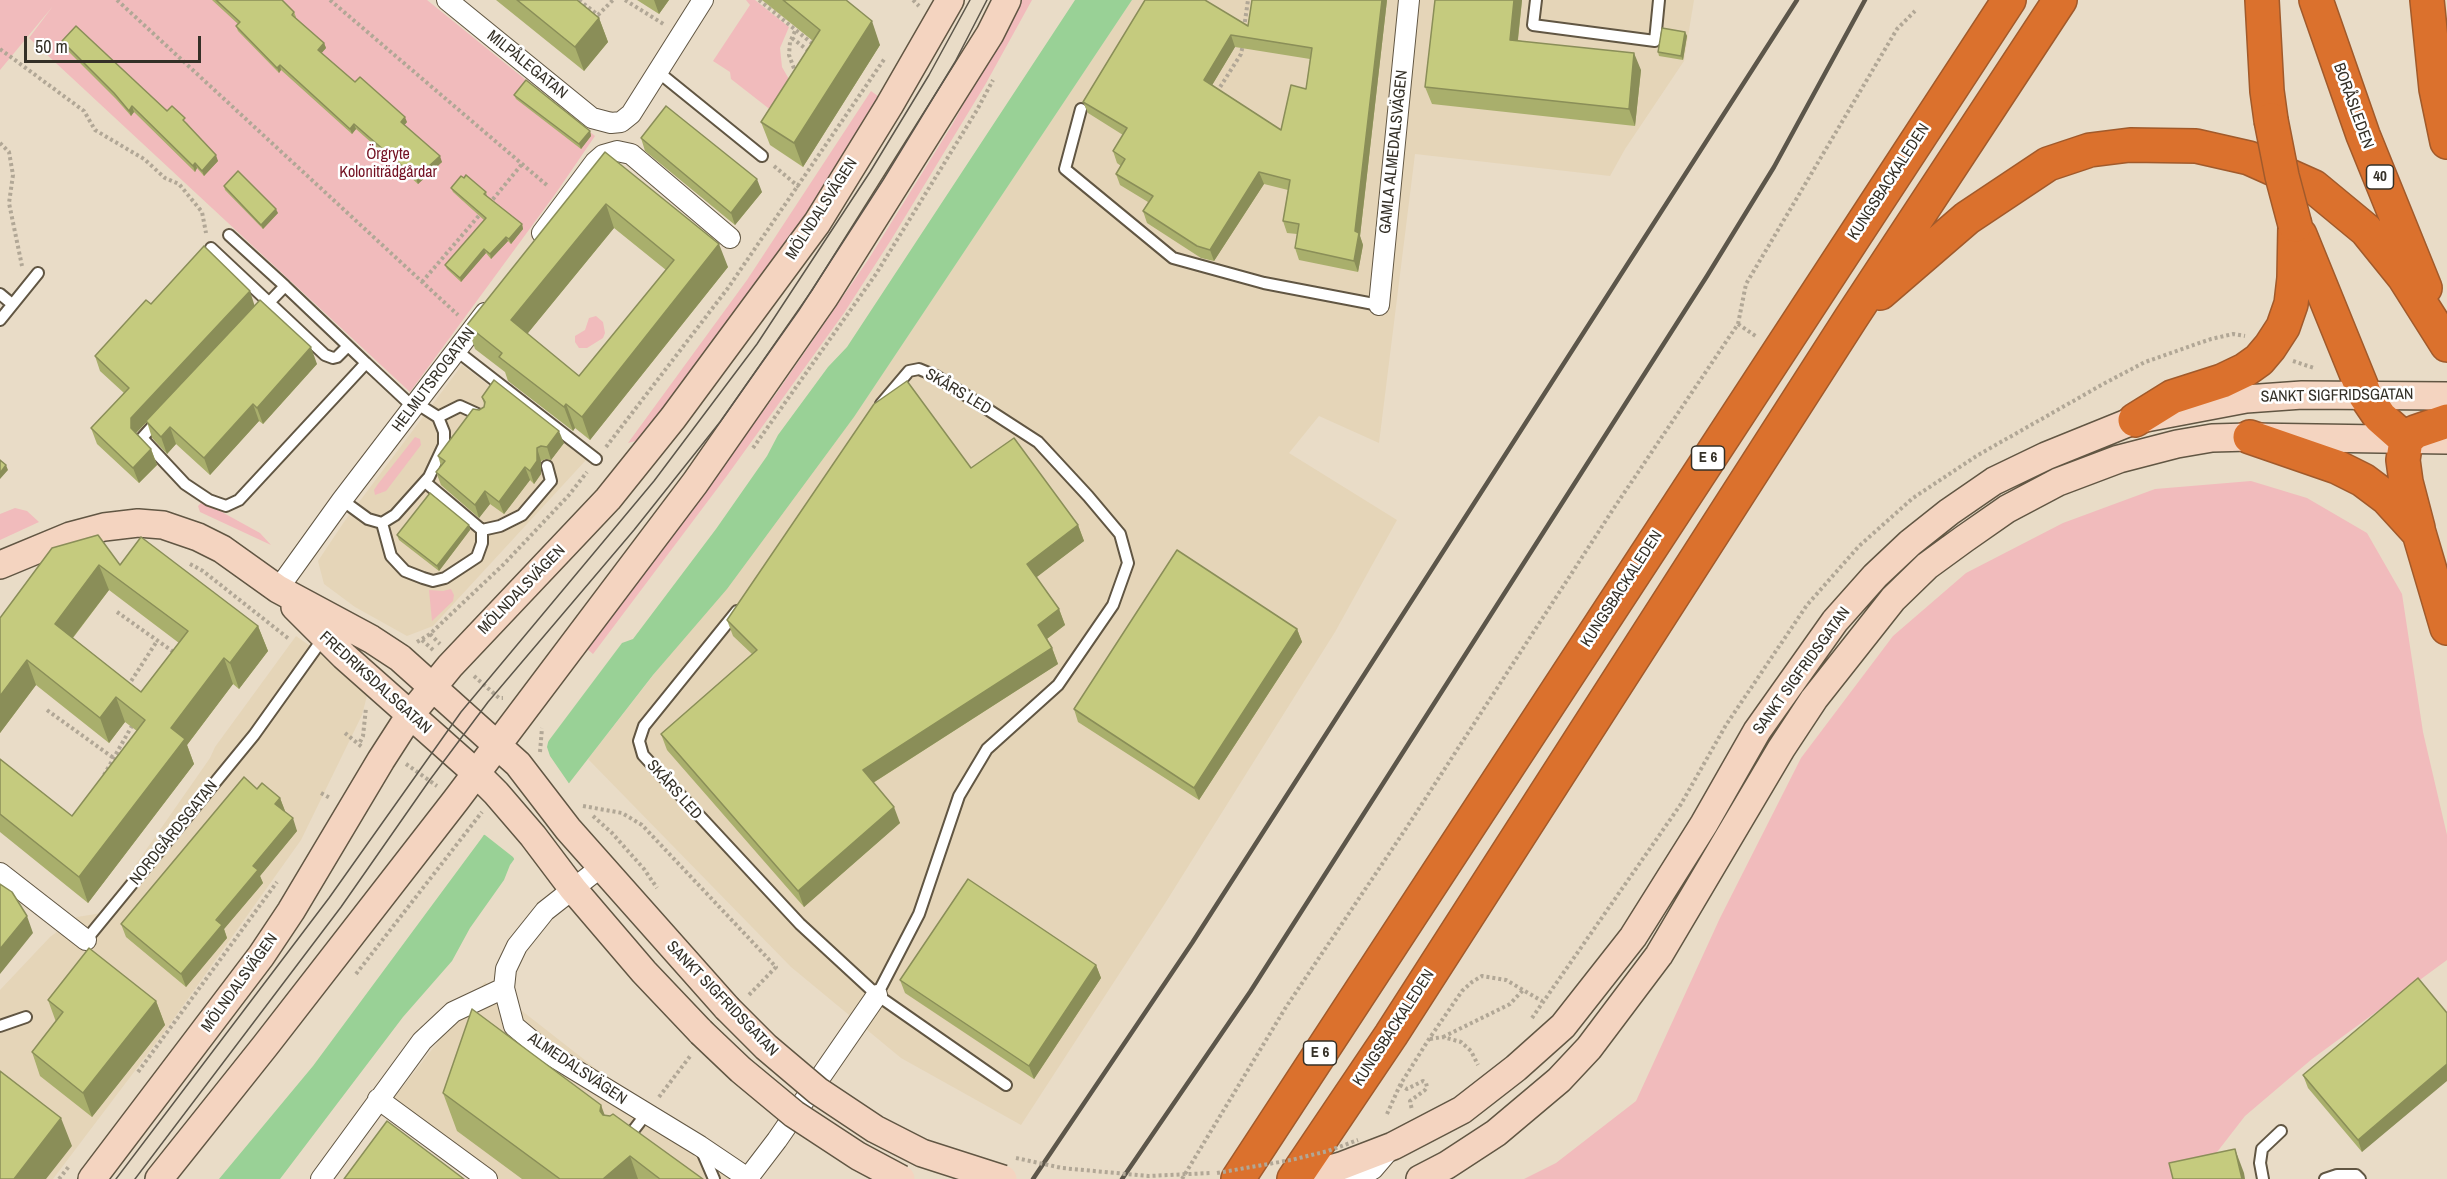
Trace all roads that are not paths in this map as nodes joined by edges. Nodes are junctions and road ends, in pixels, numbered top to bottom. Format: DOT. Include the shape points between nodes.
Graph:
graph roads {
  1 [pos="447,0"];
  2 [pos="703,0"];
  3 [pos="950,0"];
  4 [pos="1007,0"];
  5 [pos="1409,0"];
  6 [pos="1536,0"];
  7 [pos="1659,0"];
  8 [pos="2009,0"];
  9 [pos="2060,0"];
  10 [pos="2262,0"];
  11 [pos="2316,0"];
  12 [pos="2427,0"];
  13 [pos="657,71"];
  14 [pos="1081,109"];
  15 [pos="2447,142"];
  16 [pos="762,156"];
  17 [pos="2295,225"];
  18 [pos="229,235"];
  19 [pos="730,238"];
  20 [pos="534,244"];
  21 [pos="212,248"];
  22 [pos="38,273"];
  23 [pos="285,286"];
  24 [pos="0,294"];
  25 [pos="494,300"];
  26 [pos="269,303"];
  27 [pos="12,304"];
  28 [pos="1379,305"];
  29 [pos="1851,318"];
  30 [pos="0,320"];
  31 [pos="245,328"];
  32 [pos="2447,345"];
  33 [pos="348,346"];
  34 [pos="456,351"];
  35 [pos="366,363"];
  36 [pos="2365,395"];
  37 [pos="2447,396"];
  38 [pos="415,405"];
  39 [pos="166,412"];
  40 [pos="874,413"];
  41 [pos="482,416"];
  42 [pos="438,417"];
  43 [pos="2135,420"];
  44 [pos="2432,434"];
  45 [pos="2250,437"];
  46 [pos="596,459"];
  47 [pos="547,466"];
  48 [pos="425,482"];
  49 [pos="342,500"];
  50 [pos="382,523"];
  51 [pos="482,530"];
  52 [pos="2419,533"];
  53 [pos="0,565"];
  54 [pos="278,589"];
  55 [pos="744,600"];
  56 [pos="2447,628"];
  57 [pos="317,646"];
  58 [pos="432,687"];
  59 [pos="410,715"];
  60 [pos="498,744"];
  61 [pos="476,773"];
  62 [pos="601,867"];
  63 [pos="0,873"];
  64 [pos="573,889"];
  65 [pos="86,940"];
  66 [pos="504,988"];
  67 [pos="876,995"];
  68 [pos="26,1017"];
  69 [pos="0,1026"];
  70 [pos="1006,1085"];
  71 [pos="378,1100"];
  72 [pos="646,1114"];
  73 [pos="2281,1131"];
  74 [pos="700,1146"];
  75 [pos="621,1148"];
  76 [pos="1006,1168"];
  77 [pos="1348,1173"];
  78 [pos="1222,1175"];
  79 [pos="92,1179"];
  80 [pos="159,1179"];
  81 [pos="321,1179"];
  82 [pos="487,1179"];
  83 [pos="714,1179"];
  84 [pos="749,1179"];
  85 [pos="901,1179"];
  86 [pos="1295,1179"];
  87 [pos="1420,1179"];
  88 [pos="2264,1179"];
  89 [pos="2325,1179"];
  90 [pos="2360,1179"];
  1 -- 13 [label="street, MILPÅLEGATAN" via="592,118 621,122 631,114"];
  2 -- 13 [label="street"];
  3 -- 58 [label="main road, MÖLNDALSVÄGEN" via="817,223 673,418 609,500"];
  4 -- 60 [label="main road" via="990,34 824,298 696,483"];
  5 -- 28 [label="street, GAMLA ALMEDALSVÄGEN"];
  6 -- 7 [label="lane" via="1533,25 1654,41"];
  8 -- 78 [label="highway, KUNGSBACKALEDEN / E 6"];
  9 -- 29 [label="highway, KUNGSBACKALEDEN / E 6"];
  10 -- 17 [label="highway, bridge" via="2271,120"];
  11 -- 32 [label="highway, BORÅSLEDEN / 40" via="2363,135"];
  12 -- 15 [label="highway" via="2436,89"];
  13 -- 16 [label="lane"];
  14 -- 28 [label="lane" via="1065,169 1173,258 1264,283"];
  17 -- 36 [label="highway"];
  17 -- 43 [label="highway" via="2291,304 2270,347 2245,370 2172,397"];
  18 -- 23 [label="lane"];
  19 -- 20 [label="street" via="631,154 617,151 595,162"];
  21 -- 26 [label="lane"];
  22 -- 27 [label="lane"];
  23 -- 26 [label="lane"];
  23 -- 33 [label="lane"];
  24 -- 27 [label="lane"];
  25 -- 34 [label="street, HELMUTSROGATAN"];
  26 -- 31 [label="lane"];
  26 -- 33 [label="lane" via="326,355 337,357"];
  27 -- 30 [label="lane"];
  29 -- 32 [label="highway" via="1967,218 2048,164 2090,150 2161,144 2196,146 2249,158 2314,187 2366,230 2404,277"];
  29 -- 86 [label="highway, KUNGSBACKALEDEN / E 6"];
  33 -- 35 [label="lane"];
  34 -- 38 [label="street, HELMUTSROGATAN"];
  34 -- 46 [label="lane"];
  35 -- 38 [label="lane"];
  35 -- 39 [label="lane" via="239,500 226,506 185,484 142,438"];
  36 -- 37 [label="main road, SANKT SIGFRIDSGATAN"];
  36 -- 43 [label="main road, SANKT SIGFRIDSGATAN" via="2302,394 2246,399"];
  36 -- 44 [label="highway" via="2380,417"];
  38 -- 42 [label="lane"];
  38 -- 49 [label="street, HELMUTSROGATAN"];
  40 -- 67 [label="lane, SKÅRS LED" via="909,371 919,369 936,375 1038,442 1120,534 1128,563 1113,604 1059,685 987,749 959,796 919,914"];
  41 -- 42 [label="lane" via="460,406"];
  42 -- 48 [label="lane" via="444,445"];
  43 -- 77 [label="main road, SANKT SIGFRIDSGATAN" via="1994,481 1917,536 1875,576 1835,621 1791,681 1633,937 1563,1026 1462,1110"];
  44 -- 45 [label="main road, SANKT SIGFRIDSGATAN"];
  44 -- 52 [label="highway" via="2403,460"];
  45 -- 52 [label="highway" via="2305,454 2363,480 2387,498"];
  45 -- 87 [label="main road, SANKT SIGFRIDSGATAN" via="2177,444 2119,459 2058,482 2007,509 1927,566 1893,598 1814,699 1659,955 1589,1048 1559,1080 1496,1133"];
  47 -- 51 [label="lane" via="552,481 522,514"];
  48 -- 50 [label="lane" via="395,515"];
  48 -- 51 [label="lane"];
  49 -- 50 [label="lane" via="368,519"];
  49 -- 54 [label="street, HELMUTSROGATAN"];
  50 -- 51 [label="lane" via="391,556 405,571 433,580 445,578 477,557"];
  52 -- 56 [label="highway"];
  53 -- 54 [label="main road, FREDRIKSDALSGATAN" via="93,530 138,523 163,525 222,549"];
  54 -- 57 [label="main road, FREDRIKSDALSGATAN"];
  54 -- 58 [label="main road, FREDRIKSDALSGATAN" via="361,633 400,658"];
  55 -- 67 [label="lane, SKÅRS LED" via="644,726 639,741 643,755 800,924"];
  57 -- 59 [label="main road, FREDRIKSDALSGATAN" via="369,695"];
  57 -- 65 [label="lane, NORDGÅRDSGATAN" via="254,735"];
  58 -- 59 [label="main road, MÖLNDALSVÄGEN"];
  58 -- 60 [label="main road, FREDRIKSDALSGATAN"];
  59 -- 61 [label="main road, FREDRIKSDALSGATAN"];
  59 -- 79 [label="main road, MÖLNDALSVÄGEN" via="261,956"];
  60 -- 61 [label="main road"];
  60 -- 62 [label="main road, SANKT SIGFRIDSGATAN" via="532,761 552,810"];
  61 -- 64 [label="main road, SANKT SIGFRIDSGATAN" via="533,836"];
  61 -- 80 [label="main road"];
  62 -- 64 [label="street, ALMEDALSVÄGEN"];
  62 -- 76 [label="main road, SANKT SIGFRIDSGATAN, bridge" via="738,1001 766,1047 818,1091 875,1129 922,1153"];
  63 -- 65 [label="street, NORDGÅRDSGATAN"];
  64 -- 66 [label="street, ALMEDALSVÄGEN" via="545,911 517,946 506,969"];
  64 -- 85 [label="main road, SANKT SIGFRIDSGATAN, bridge" via="698,1041 794,1114"];
  66 -- 71 [label="street" via="453,1012 422,1041"];
  66 -- 72 [label="street, ALMEDALSVÄGEN" via="514,1026 544,1051"];
  67 -- 70 [label="lane"];
  67 -- 84 [label="street, SKÅRS LED"];
  68 -- 69 [label="lane"];
  71 -- 81 [label="street"];
  71 -- 82 [label="street"];
  72 -- 74 [label="street, ALMEDALSVÄGEN"];
  72 -- 75 [label="lane"];
  73 -- 88 [label="lane" via="2262,1149"];
  74 -- 83 [label="lane"];
  74 -- 84 [label="street, ALMEDALSVÄGEN"];
  77 -- 86 [label="main road, SANKT SIGFRIDSGATAN"];
  89 -- 90 [label="lane" via="2337,1174 2356,1175"];
}
